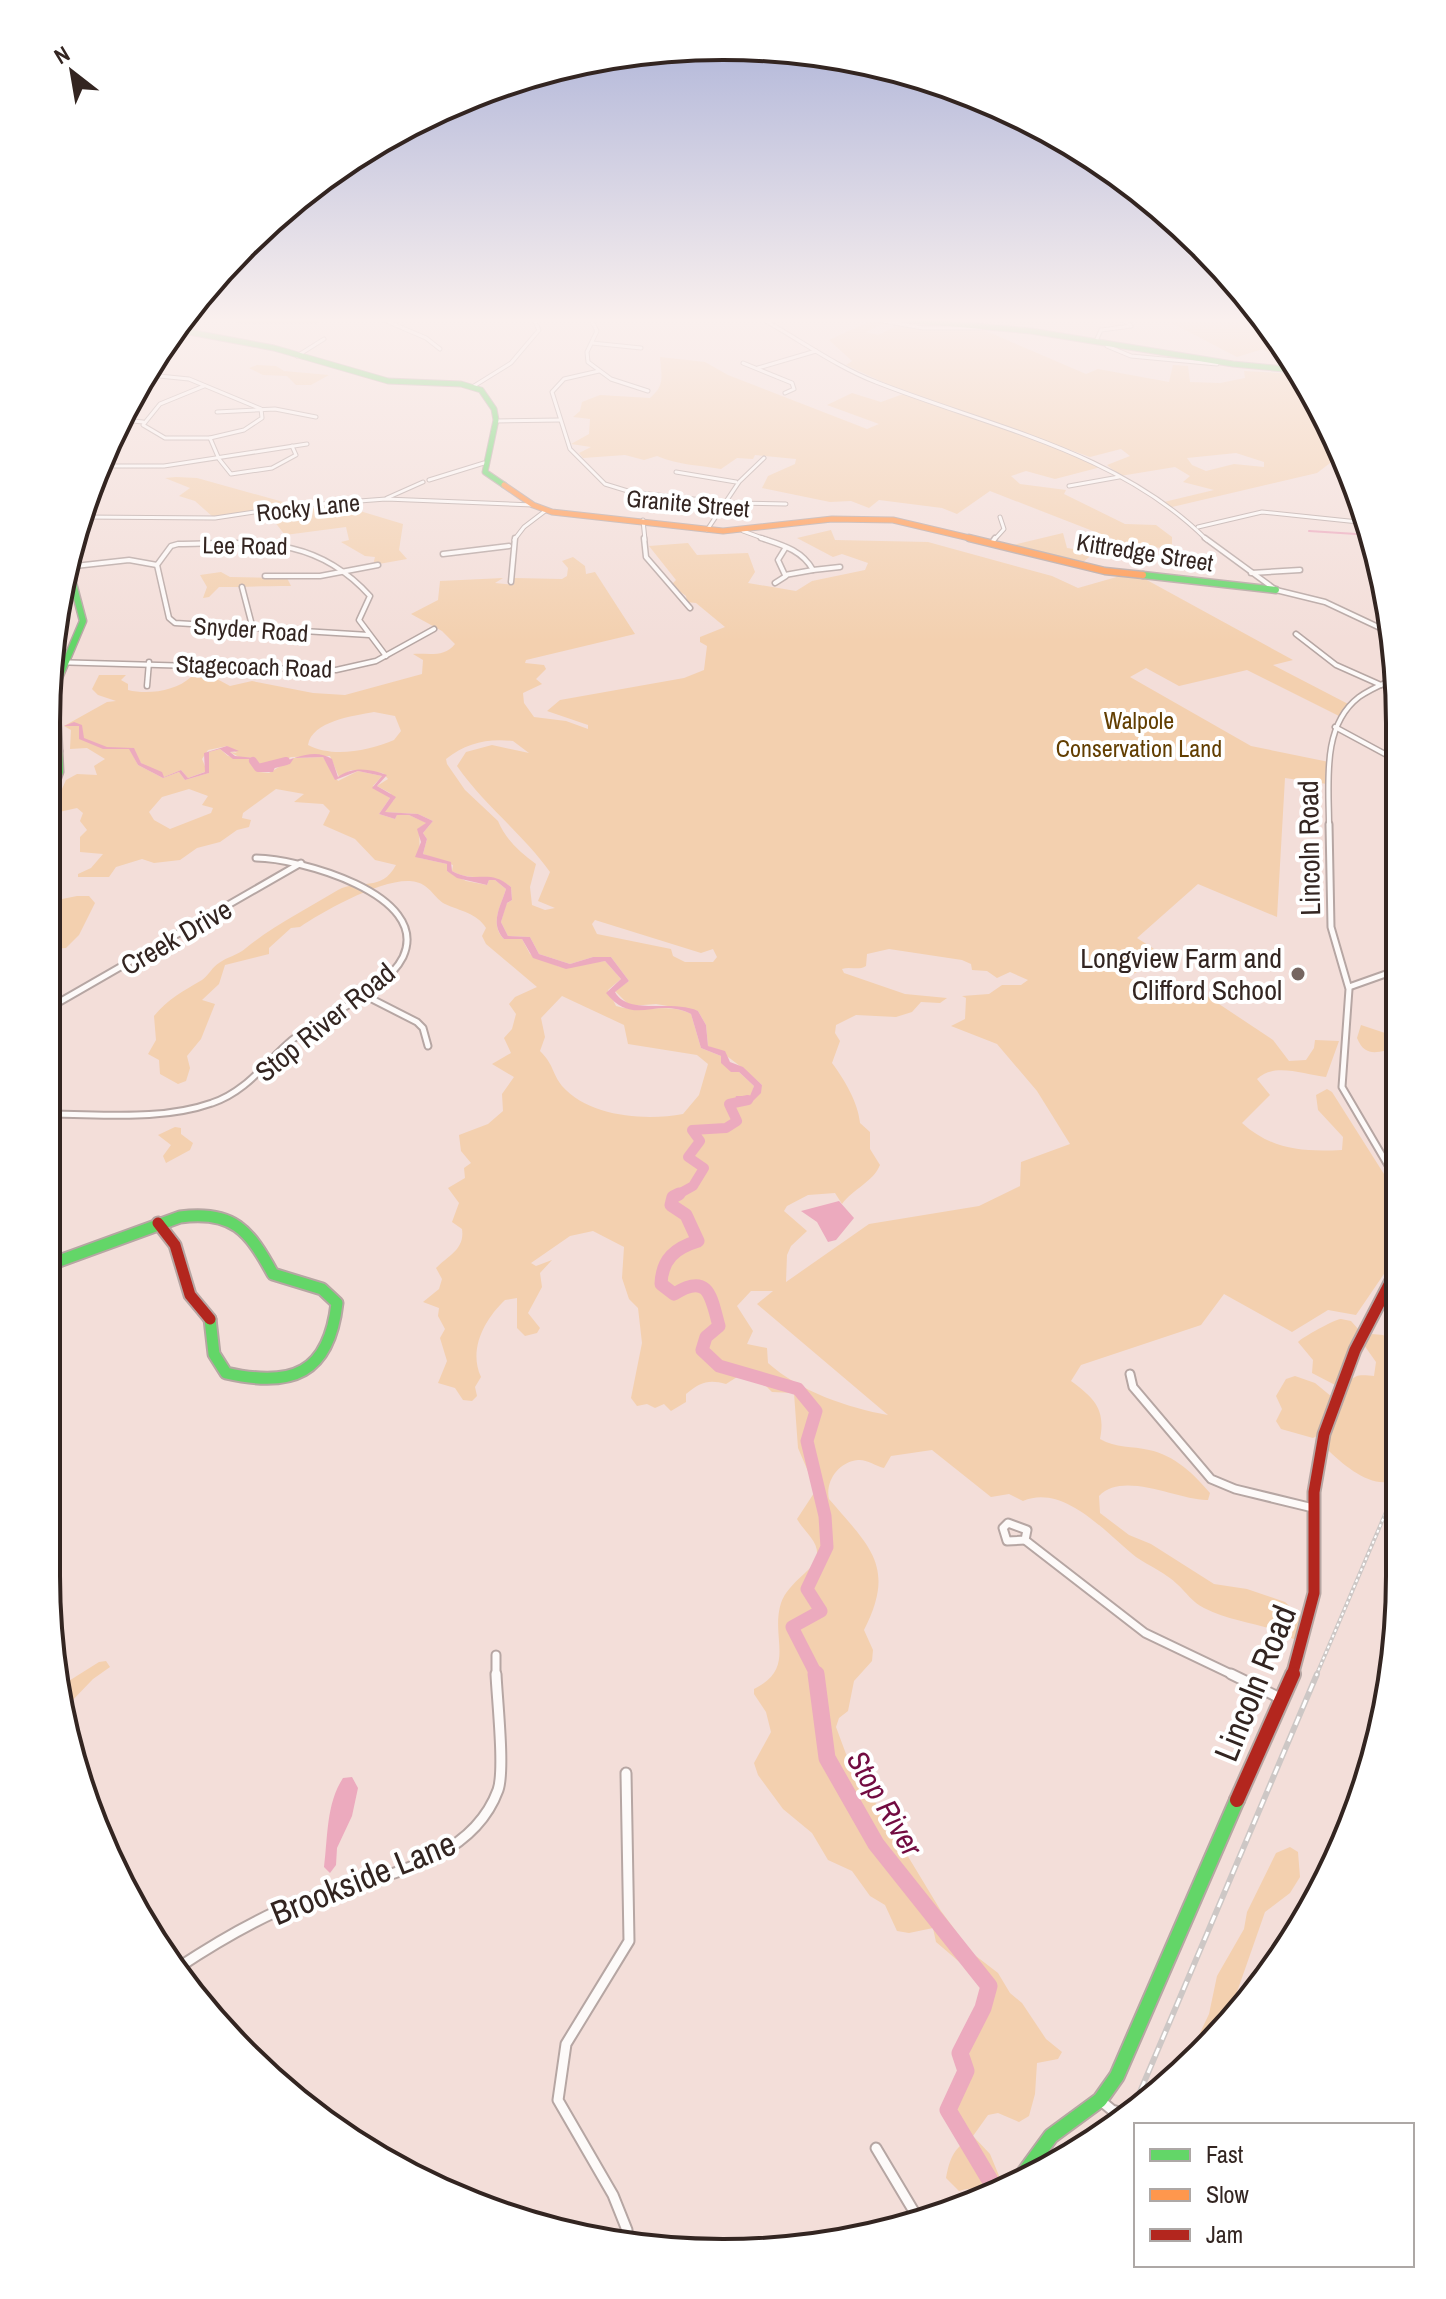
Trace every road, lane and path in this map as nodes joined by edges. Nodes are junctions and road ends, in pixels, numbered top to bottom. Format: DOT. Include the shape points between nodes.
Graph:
graph roads {
  1 [pos="145,427"];
  2 [pos="249,427"];
  3 [pos="495,427"];
  4 [pos="563,427"];
  5 [pos="1005,427"];
  6 [pos="210,438"];
  7 [pos="307,444"];
  8 [pos="292,446"];
  9 [pos="764,458"];
  10 [pos="219,459"];
  11 [pos="484,463"];
  12 [pos="111,466"];
  13 [pos="676,472"];
  14 [pos="1119,477"];
  15 [pos="429,480"];
  16 [pos="423,482"];
  17 [pos="736,482"];
  18 [pos="1069,486"];
  19 [pos="384,499"];
  20 [pos="729,503"];
  21 [pos="786,504"];
  22 [pos="533,505"];
  23 [pos="545,511"];
  24 [pos="93,517"];
  25 [pos="1000,517"];
  26 [pos="643,520"];
  27 [pos="1354,522"];
  28 [pos="1198,527"];
  29 [pos="707,530"];
  30 [pos="743,531"];
  31 [pos="993,541"];
  32 [pos="509,546"];
  33 [pos="1009,546"];
  34 [pos="786,547"];
  35 [pos="443,554"];
  36 [pos="80,565"];
  37 [pos="157,565"];
  38 [pos="378,565"];
  39 [pos="840,567"];
  40 [pos="813,570"];
  41 [pos="1300,570"];
  42 [pos="348,571"];
  43 [pos="1251,573"];
  44 [pos="265,576"];
  45 [pos="786,576"];
  46 [pos="511,582"];
  47 [pos="775,583"];
  48 [pos="242,587"];
  49 [pos="74,588"];
  50 [pos="1276,590"];
  51 [pos="690,608"];
  52 [pos="1379,627"];
  53 [pos="253,629"];
  54 [pos="434,629"];
  55 [pos="1296,634"];
  56 [pos="369,635"];
  57 [pos="386,656"];
  58 [pos="64,662"];
  59 [pos="149,662"];
  60 [pos="62,667"];
  61 [pos="1385,683"];
  62 [pos="1381,685"];
  63 [pos="147,686"];
  64 [pos="1335,727"];
  65 [pos="1386,755"];
  66 [pos="256,858"];
  67 [pos="301,863"];
  68 [pos="1386,974"];
  69 [pos="1349,987"];
  70 [pos="364,995"];
  71 [pos="60,1002"];
  72 [pos="428,1046"];
  73 [pos="60,1114"];
  74 [pos="1386,1162"];
  75 [pos="158,1223"];
  76 [pos="60,1260"];
  77 [pos="1386,1287"];
  78 [pos="1130,1374"];
  79 [pos="1313,1508"];
  80 [pos="1025,1540"];
  81 [pos="496,1655"];
  82 [pos="1282,1699"];
  83 [pos="626,1773"];
  84 [pos="185,1963"];
  85 [pos="1100,2100"];
  86 [pos="1114,2111"];
  87 [pos="876,2148"];
  88 [pos="1032,2162"];
  89 [pos="913,2211"];
  90 [pos="627,2232"];
  1 -- 6 [label="street" via="158,435"];
  2 -- 6 [label="street"];
  3 -- 11 [label="street" via="494,445"];
  4 -- 20 [label="street" via="570,449 605,484"];
  5 -- 14 [label="street" via="1084,455"];
  6 -- 10 [label="street"];
  7 -- 8 [label="street"];
  8 -- 10 [label="street"];
  8 -- 10 [label="street" via="297,452 293,458 241,474 229,473"];
  9 -- 17 [label="street"];
  10 -- 12 [label="street"];
  11 -- 15 [label="street"];
  11 -- 22 [label="street, Granite Street" via="485,472"];
  13 -- 17 [label="street"];
  14 -- 18 [label="street"];
  14 -- 28 [label="street"];
  16 -- 19 [label="street"];
  17 -- 20 [label="street"];
  19 -- 22 [label="street, Rocky Lane"];
  19 -- 24 [label="street, Rocky Lane" via="215,518"];
  20 -- 21 [label="street"];
  20 -- 29 [label="street"];
  22 -- 23 [label="street, Granite Street"];
  23 -- 26 [label="street, Granite Street"];
  23 -- 32 [label="street" via="520,528"];
  25 -- 31 [label="street" via="1004,529"];
  26 -- 29 [label="street, Granite Street"];
  26 -- 51 [label="street" via="646,557"];
  27 -- 28 [label="street" via="1256,512"];
  28 -- 43 [label="street" via="1215,548"];
  29 -- 30 [label="street, Granite Street"];
  30 -- 31 [label="street, Granite Street" via="867,518"];
  30 -- 34 [label="street"];
  31 -- 33 [label="street, Granite Street"];
  32 -- 35 [label="street"];
  32 -- 46 [label="street"];
  33 -- 50 [label="street, Kittredge Street" via="1125,574"];
  34 -- 40 [label="street" via="805,556"];
  34 -- 45 [label="street" via="778,560"];
  36 -- 37 [label="street" via="129,560"];
  37 -- 42 [label="street, Lee Road" via="174,545 296,546"];
  37 -- 53 [label="street, Snyder Road" via="169,618 175,623"];
  38 -- 42 [label="street"];
  39 -- 40 [label="street"];
  40 -- 45 [label="street"];
  41 -- 43 [label="street"];
  42 -- 44 [label="street"];
  42 -- 56 [label="street" via="370,596 359,616"];
  43 -- 50 [label="street"];
  45 -- 47 [label="street"];
  48 -- 53 [label="street"];
  49 -- 58 [label="street" via="83,621"];
  50 -- 52 [label="street" via="1325,602"];
  53 -- 56 [label="street, Snyder Road"];
  54 -- 57 [label="street, Stagecoach Road"];
  55 -- 62 [label="street" via="1336,665"];
  56 -- 57 [label="street"];
  57 -- 59 [label="street, Stagecoach Road" via="318,672"];
  58 -- 59 [label="street, Stagecoach Road"];
  58 -- 60 [label="street"];
  59 -- 63 [label="street"];
  61 -- 62 [label="street"];
  62 -- 64 [label="street" via="1353,700"];
  64 -- 65 [label="street"];
  64 -- 69 [label="street, Lincoln Road" via="1330,748 1331,927"];
  66 -- 67 [label="street, Stop River Road"];
  67 -- 70 [label="street, Stop River Road" via="342,874 399,916 408,943 404,954 395,969"];
  67 -- 71 [label="street, Creek Drive"];
  68 -- 69 [label="street"];
  69 -- 74 [label="street, Lincoln Road" via="1342,1087"];
  70 -- 72 [label="street" via="417,1022"];
  70 -- 73 [label="street, Stop River Road" via="293,1040 237,1093 213,1103 178,1110"];
  75 -- 75 [label="street" via="184,1214 217,1214 260,1244 273,1274 322,1289 337,1303 339,1316 328,1353 310,1369 271,1381 226,1373 214,1354 210,1315 190,1295 175,1245"];
  75 -- 76 [label="street"];
  77 -- 79 [label="street, Lincoln Road" via="1369,1315 1324,1437"];
  78 -- 79 [label="street" via="1133,1387 1211,1479"];
  79 -- 82 [label="street, Lincoln Road" via="1315,1606"];
  80 -- 82 [label="street" via="1145,1633"];
  81 -- 84 [label="street, Brookside Lane" via="499,1787 472,1833 433,1857 259,1920"];
  82 -- 85 [label="street, Lincoln Road" via="1117,2076"];
  83 -- 90 [label="street" via="629,1941 566,2044 558,2100 613,2195"];
  85 -- 86 [label="street"];
  85 -- 88 [label="street" via="1051,2136"];
  87 -- 89 [label="street"];
}
